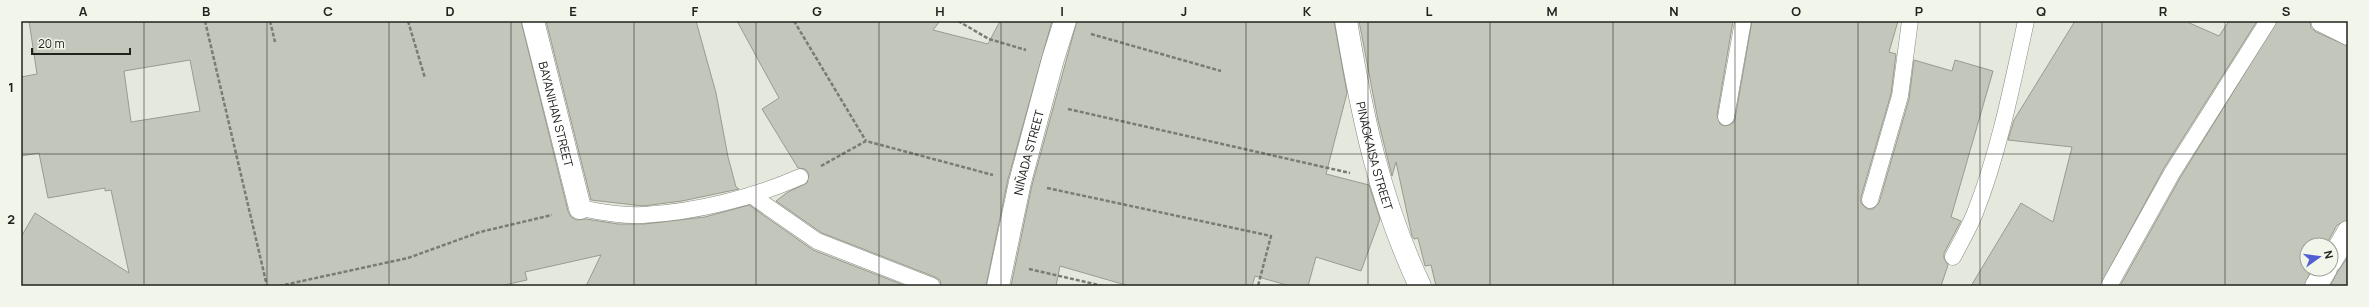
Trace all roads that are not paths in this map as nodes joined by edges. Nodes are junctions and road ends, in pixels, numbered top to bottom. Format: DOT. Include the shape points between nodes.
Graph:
graph roads {
  1 [pos="533,21"];
  2 [pos="1346,21"];
  3 [pos="1743,21"];
  4 [pos="1910,21"];
  5 [pos="2026,21"];
  6 [pos="2268,21"];
  7 [pos="2322,21"];
  8 [pos="1064,24"];
  9 [pos="2348,34"];
  10 [pos="1726,118"];
  11 [pos="800,177"];
  12 [pos="751,195"];
  13 [pos="1870,200"];
  14 [pos="580,208"];
  15 [pos="2348,232"];
  16 [pos="2339,247"];
  17 [pos="1953,257"];
  18 [pos="2321,277"];
  19 [pos="932,286"];
  20 [pos="998,286"];
  21 [pos="1420,286"];
  22 [pos="2109,286"];
  23 [pos="2316,286"];
  1 -- 14 [label="street, BAYANIHAN STREET"];
  2 -- 21 [label="street, PINAGKAISA STREET" via="1361,110 1376,173 1401,245"];
  3 -- 10 [label="lane"];
  4 -- 13 [label="lane" via="1898,102"];
  5 -- 17 [label="lane" via="1988,178 1974,215"];
  6 -- 22 [label="lane" via="2172,173"];
  7 -- 9 [label="street"];
  8 -- 20 [label="street, NIÑADA STREET" via="1020,182"];
  11 -- 12 [label="lane"];
  12 -- 14 [label="lane" via="643,215"];
  12 -- 19 [label="lane" via="817,241"];
  15 -- 16 [label="street"];
  18 -- 23 [label="street"];
}
